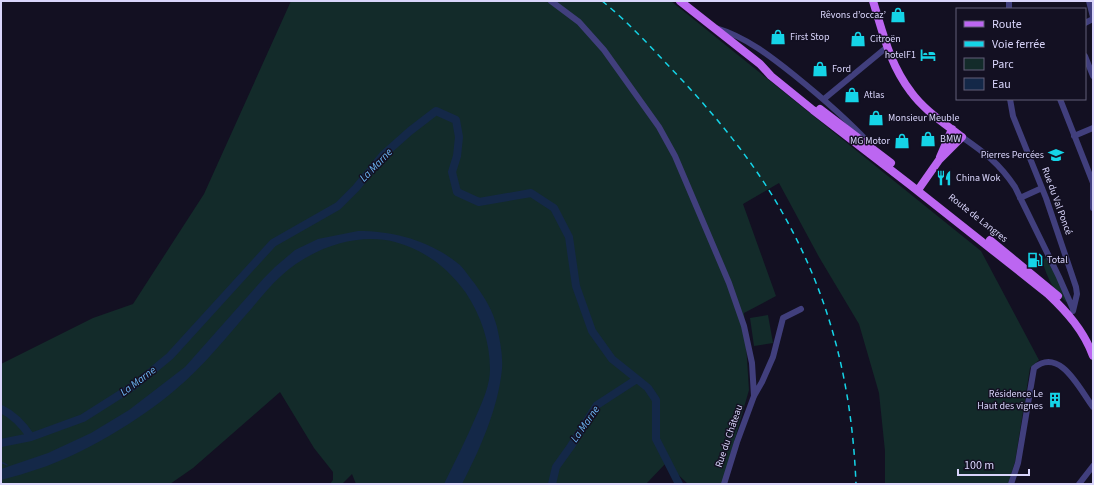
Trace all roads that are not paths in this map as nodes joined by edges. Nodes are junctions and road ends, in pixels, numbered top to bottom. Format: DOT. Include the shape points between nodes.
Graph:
graph roads {
  1 [pos="551,1"];
  2 [pos="680,1"];
  3 [pos="873,1"];
  4 [pos="1089,1"];
  5 [pos="1093,18"];
  6 [pos="714,27"];
  7 [pos="887,47"];
  8 [pos="1086,58"];
  9 [pos="760,64"];
  10 [pos="1093,76"];
  11 [pos="824,99"];
  12 [pos="1010,100"];
  13 [pos="1060,100"];
  14 [pos="1093,128"];
  15 [pos="952,129"];
  16 [pos="962,136"];
  17 [pos="1074,136"];
  18 [pos="878,153"];
  19 [pos="939,160"];
  20 [pos="919,188"];
  21 [pos="1042,188"];
  22 [pos="1020,198"];
  23 [pos="1093,207"];
  24 [pos="801,309"];
  25 [pos="1073,311"];
  26 [pos="1093,345"];
  27 [pos="1093,356"];
  28 [pos="754,396"];
  29 [pos="1093,407"];
  30 [pos="1093,466"];
  31 [pos="1082,482"];
  32 [pos="724,484"];
  33 [pos="1011,484"];
  1 -- 28 [label="street" via="579,22 604,50 659,127 675,156 726,275 744,326 752,363"];
  2 -- 6 [label="main road"];
  3 -- 7 [label="main road"];
  4 -- 5 [label="street"];
  6 -- 9 [label="main road"];
  6 -- 11 [label="street" via="747,41 770,56"];
  7 -- 11 [label="street"];
  7 -- 15 [label="main road" via="912,93"];
  8 -- 10 [label="street"];
  9 -- 18 [label="main road, Route de Langres"];
  9 -- 20 [label="main road" via="813,110"];
  11 -- 18 [label="street"];
  12 -- 21 [label="street, Rue du Val Poncé" via="1013,116"];
  13 -- 17 [label="street"];
  14 -- 17 [label="street"];
  15 -- 16 [label="main road"];
  15 -- 19 [label="main road"];
  16 -- 19 [label="main road"];
  16 -- 22 [label="street" via="1002,168"];
  17 -- 23 [label="street" via="1093,183"];
  18 -- 20 [label="main road, Route de Langres"];
  19 -- 20 [label="main road"];
  20 -- 25 [label="main road, Route de Langres" via="1013,259"];
  20 -- 27 [label="main road" via="1058,303 1078,326"];
  21 -- 22 [label="street"];
  21 -- 25 [label="street, Rue du Val Poncé" via="1078,294"];
  22 -- 25 [label="street"];
  24 -- 28 [label="street, Rue du Château" via="783,318 773,357"];
  25 -- 26 [label="main road, Route de Langres"];
  28 -- 32 [label="street, Rue du Château"];
  29 -- 33 [label="street" via="1068,372 1060,366 1048,362 1034,368 1018,463"];
  30 -- 31 [label="street"];
}
